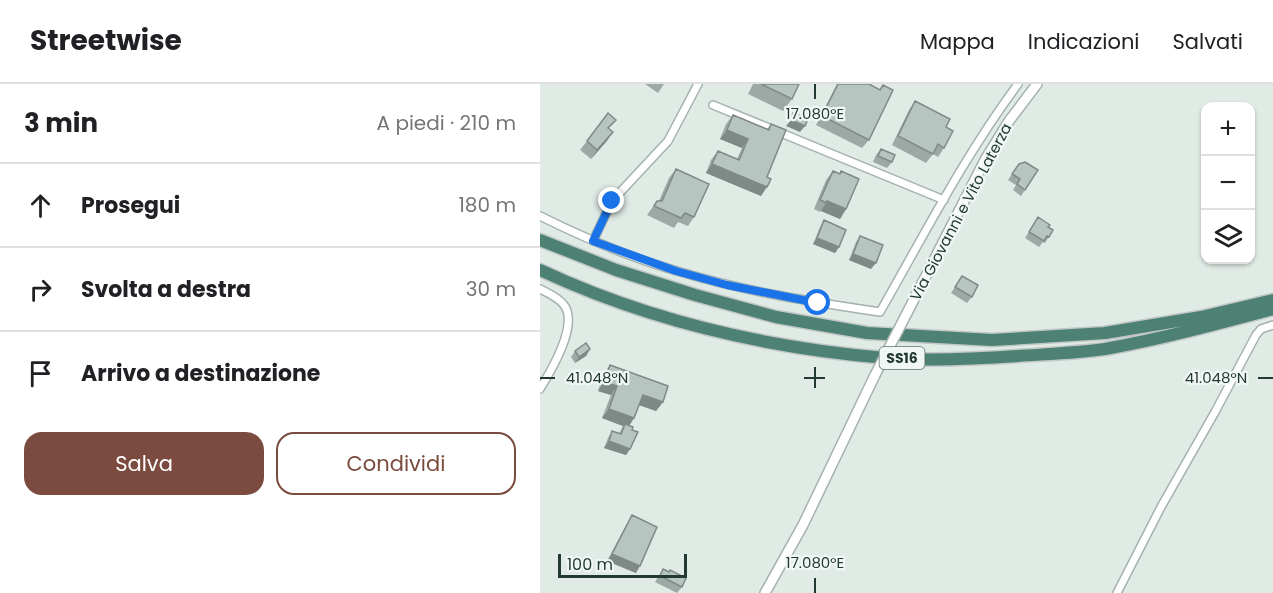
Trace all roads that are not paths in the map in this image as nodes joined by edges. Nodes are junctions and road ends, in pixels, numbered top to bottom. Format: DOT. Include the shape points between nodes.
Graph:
graph roads {
  1 [pos="698,84"];
  2 [pos="1018,84"];
  3 [pos="1037,84"];
  4 [pos="714,105"];
  5 [pos="944,200"];
  6 [pos="540,216"];
  7 [pos="540,240"];
  8 [pos="593,241"];
  9 [pos="540,270"];
  10 [pos="540,289"];
  11 [pos="1273,300"];
  12 [pos="1273,309"];
  13 [pos="1273,325"];
  14 [pos="540,389"];
  15 [pos="765,593"];
  16 [pos="1117,593"];
  1 -- 8 [label="street" via="668,141 612,201"];
  2 -- 5 [label="street"];
  3 -- 15 [label="street, Via Giovanni e Vito Laterza, bridge" via="985,160"];
  4 -- 5 [label="street"];
  5 -- 8 [label="street" via="880,312 727,285"];
  6 -- 8 [label="street"];
  7 -- 11 [label="highway, SS16" via="695,295 776,317 867,333 992,340 1105,333"];
  9 -- 12 [label="highway, SS16" via="615,302 736,337 888,358 988,358 1102,349"];
  10 -- 14 [label="street" via="555,296 568,313 562,350"];
  13 -- 16 [label="street" via="1256,335"];
}
